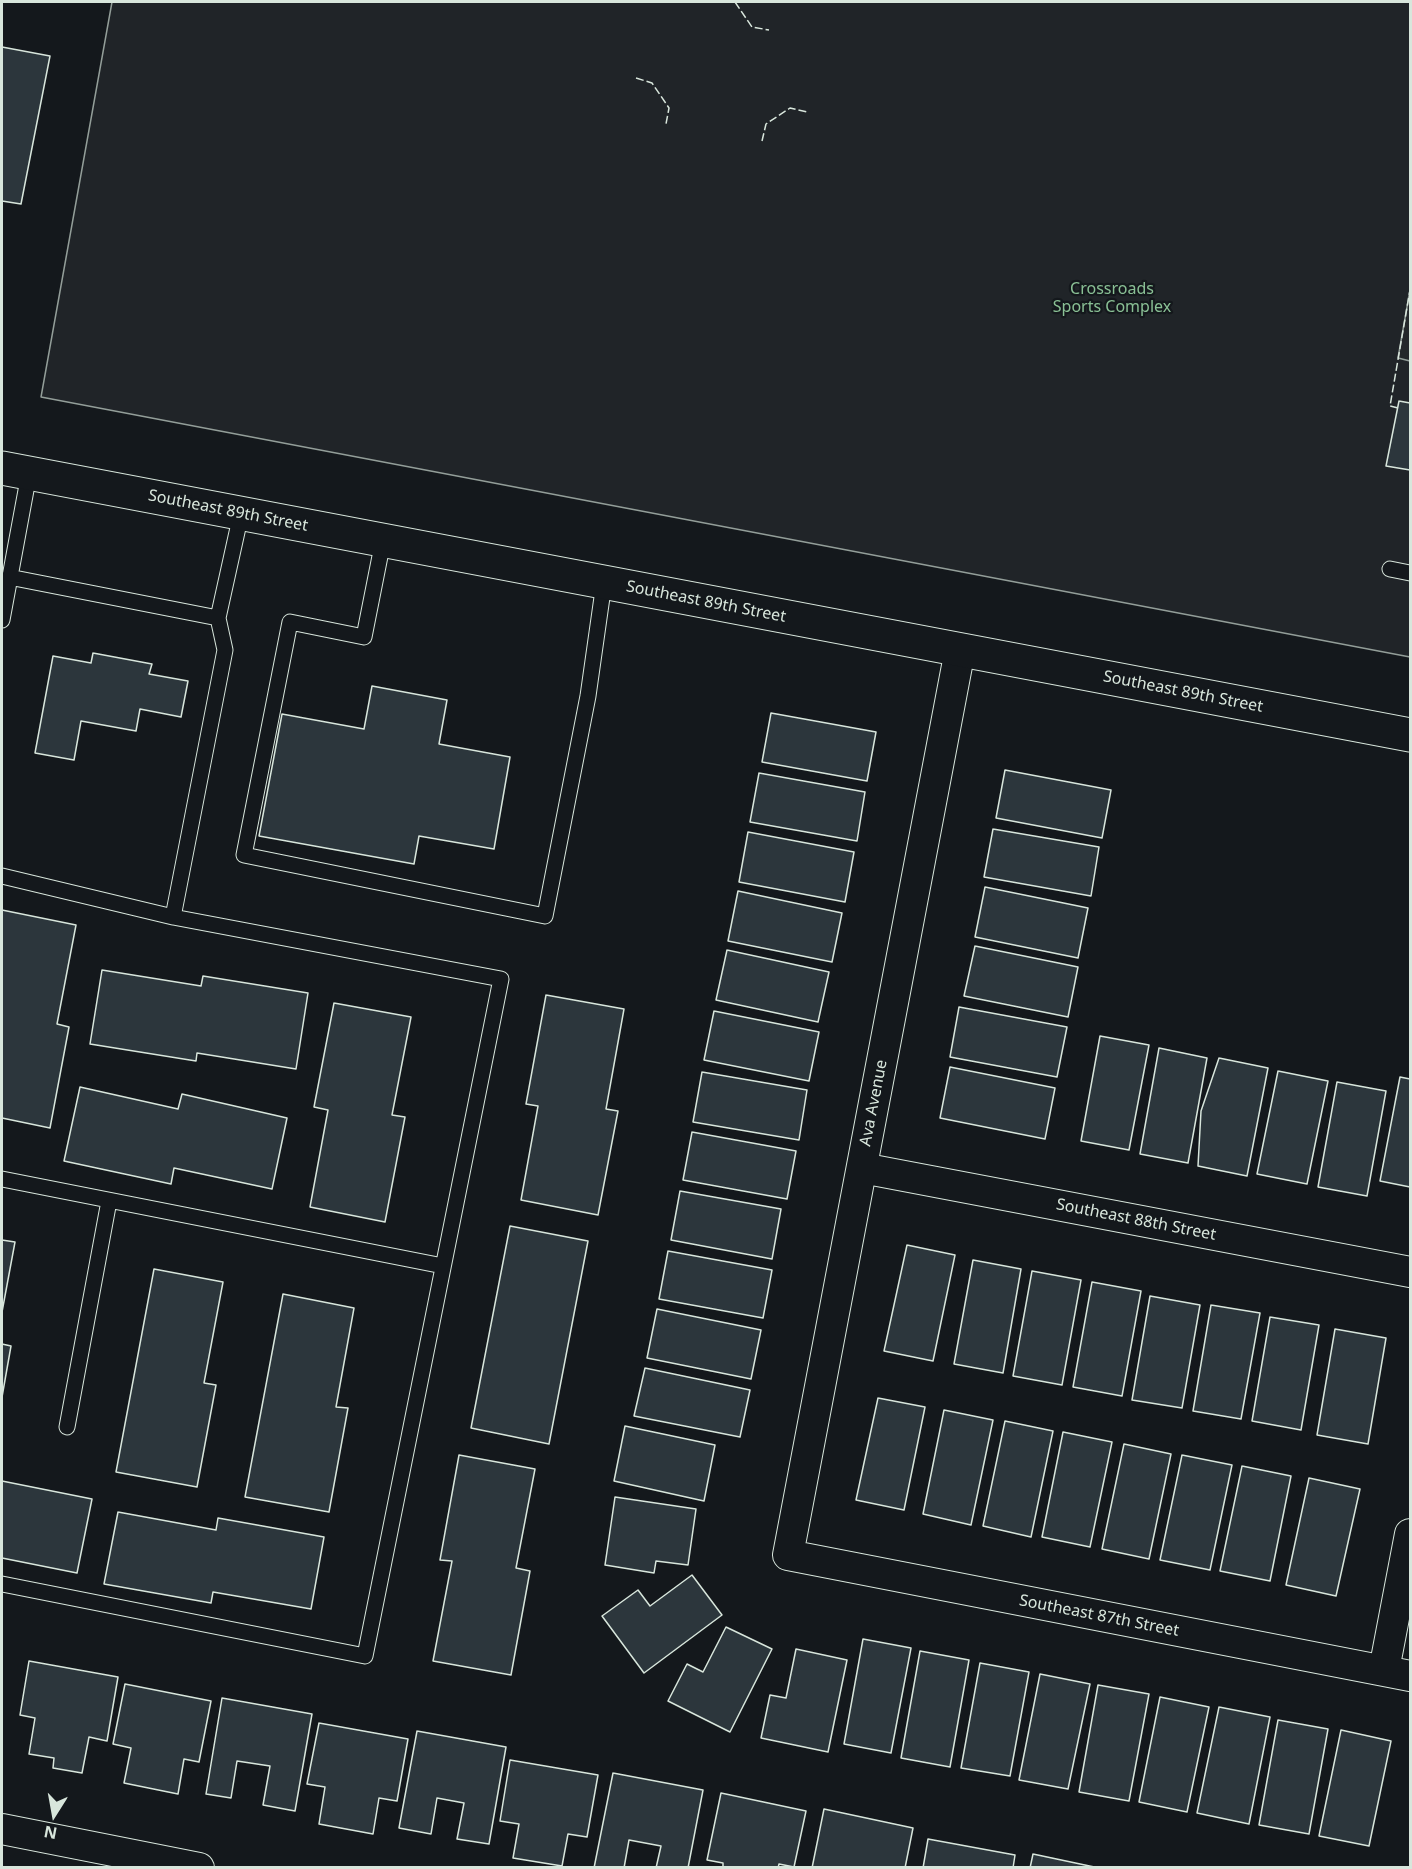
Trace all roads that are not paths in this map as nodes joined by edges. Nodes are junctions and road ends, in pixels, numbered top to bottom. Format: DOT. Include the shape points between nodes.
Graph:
graph roads {
  1 [pos="15,471"];
  2 [pos="241,514"];
  3 [pos="383,541"];
  4 [pos="1390,569"];
  5 [pos="1410,573"];
  6 [pos="9,577"];
  7 [pos="604,583"];
  8 [pos="218,618"];
  9 [pos="2,620"];
  10 [pos="960,650"];
  11 [pos="1410,735"];
  12 [pos="2,876"];
  13 [pos="173,917"];
  14 [pos="862,1168"];
  15 [pos="2,1179"];
  16 [pos="110,1201"];
  17 [pos="443,1266"];
  18 [pos="1410,1272"];
  19 [pos="67,1427"];
  20 [pos="1410,1534"];
  21 [pos="788,1555"];
  22 [pos="2,1584"];
  23 [pos="1397,1673"];
  24 [pos="2,1829"];
  25 [pos="198,1868"];
  1 -- 2 [label="main road, Southeast 89th Street"];
  1 -- 6 [label="lane"];
  2 -- 3 [label="main road, Southeast 89th Street"];
  2 -- 8 [label="lane"];
  3 -- 7 [label="main road, Southeast 89th Street"];
  3 -- 7 [label="lane" via="364,637 290,622 244,855 545,916 588,696"];
  4 -- 5 [label="lane"];
  6 -- 8 [label="lane"];
  6 -- 9 [label="lane"];
  7 -- 10 [label="main road, Southeast 89th Street"];
  8 -- 13 [label="lane" via="225,650"];
  10 -- 11 [label="main road, Southeast 89th Street"];
  10 -- 14 [label="street, Ava Avenue"];
  12 -- 13 [label="lane"];
  13 -- 17 [label="lane" via="501,979"];
  14 -- 18 [label="street, Southeast 88th Street"];
  14 -- 21 [label="street, Ava Avenue"];
  15 -- 16 [label="lane"];
  16 -- 17 [label="lane"];
  16 -- 19 [label="lane"];
  17 -- 22 [label="lane" via="365,1656"];
  20 -- 23 [label="street"];
  21 -- 23 [label="street, Southeast 87th Street"];
  24 -- 25 [label="street"];
}
